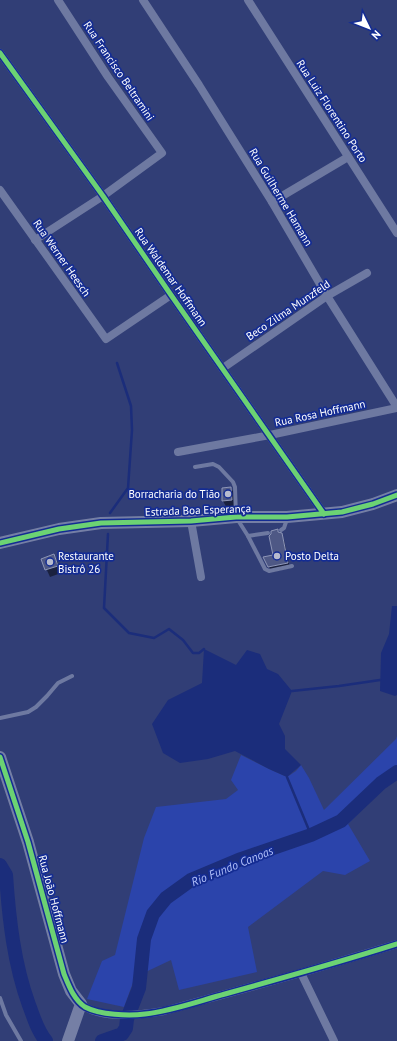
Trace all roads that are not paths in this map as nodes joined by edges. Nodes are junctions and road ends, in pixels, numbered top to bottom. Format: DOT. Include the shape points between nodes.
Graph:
graph roads {
  1 [pos="143,0"];
  2 [pos="248,0"];
  3 [pos="62,1"];
  4 [pos="0,53"];
  5 [pos="348,157"];
  6 [pos="0,190"];
  7 [pos="103,196"];
  8 [pos="272,202"];
  9 [pos="397,233"];
  10 [pos="35,240"];
  11 [pos="367,273"];
  12 [pos="171,295"];
  13 [pos="328,296"];
  14 [pos="223,368"];
  15 [pos="397,407"];
  16 [pos="270,435"];
  17 [pos="178,452"];
  18 [pos="195,467"];
  19 [pos="397,495"];
  20 [pos="324,514"];
  21 [pos="236,517"];
  22 [pos="287,517"];
  23 [pos="190,521"];
  24 [pos="281,530"];
  25 [pos="268,533"];
  26 [pos="248,536"];
  27 [pos="0,543"];
  28 [pos="292,566"];
  29 [pos="201,577"];
  30 [pos="72,676"];
  31 [pos="0,718"];
  32 [pos="0,757"];
  33 [pos="397,944"];
  34 [pos="301,973"];
  35 [pos="0,998"];
  36 [pos="81,1004"];
  37 [pos="21,1041"];
  38 [pos="68,1041"];
  39 [pos="334,1041"];
  1 -- 8 [label="street, Rua Guilherme Hamann" via="200,85"];
  2 -- 5 [label="street, Rua Luiz Florentino Porto"];
  3 -- 7 [label="street, Rua Francisco Beltramini" via="108,77 162,153"];
  4 -- 7 [label="street, Rua Waldemar Hoffmann"];
  5 -- 8 [label="street"];
  5 -- 9 [label="street, Rua Luiz Florentino Porto"];
  6 -- 10 [label="street, Rua Werner Heesch"];
  7 -- 10 [label="street"];
  7 -- 12 [label="street, Rua Waldemar Hoffmann"];
  8 -- 13 [label="street, Rua Guilherme Hamann"];
  10 -- 12 [label="street, Rua Werner Heesch" via="106,339"];
  11 -- 13 [label="street, Beco Zilma Munzfeld"];
  12 -- 14 [label="street, Rua Waldemar Hoffmann"];
  13 -- 14 [label="street, Beco Zilma Munzfeld"];
  13 -- 15 [label="street, Rua Guilherme Hamann"];
  14 -- 16 [label="street, Rua Waldemar Hoffmann"];
  15 -- 16 [label="street, Rua Rosa Hoffmann"];
  16 -- 17 [label="street, Rua Rosa Hoffmann"];
  16 -- 20 [label="street, Rua Waldemar Hoffmann"];
  18 -- 21 [label="lane" via="213,464 233,482"];
  19 -- 20 [label="street, Estrada Boa Esperança" via="358,508"];
  20 -- 22 [label="street, Estrada Boa Esperança"];
  21 -- 22 [label="street, Estrada Boa Esperança"];
  21 -- 23 [label="street, Estrada Boa Esperança"];
  21 -- 26 [label="lane"];
  22 -- 24 [label="lane"];
  23 -- 27 [label="street, Estrada Boa Esperança" via="84,524"];
  23 -- 29 [label="street"];
  25 -- 26 [label="lane"];
  26 -- 28 [label="lane" via="267,571"];
  30 -- 31 [label="lane" via="58,683 28,712"];
  32 -- 36 [label="street, Rua João Hoffmann" via="28,842 64,974 71,991"];
  33 -- 34 [label="street"];
  34 -- 36 [label="street" via="164,1011 137,1015 95,1011"];
  34 -- 39 [label="street"];
  35 -- 37 [label="lane" via="6,1015"];
  36 -- 38 [label="street"];
}
